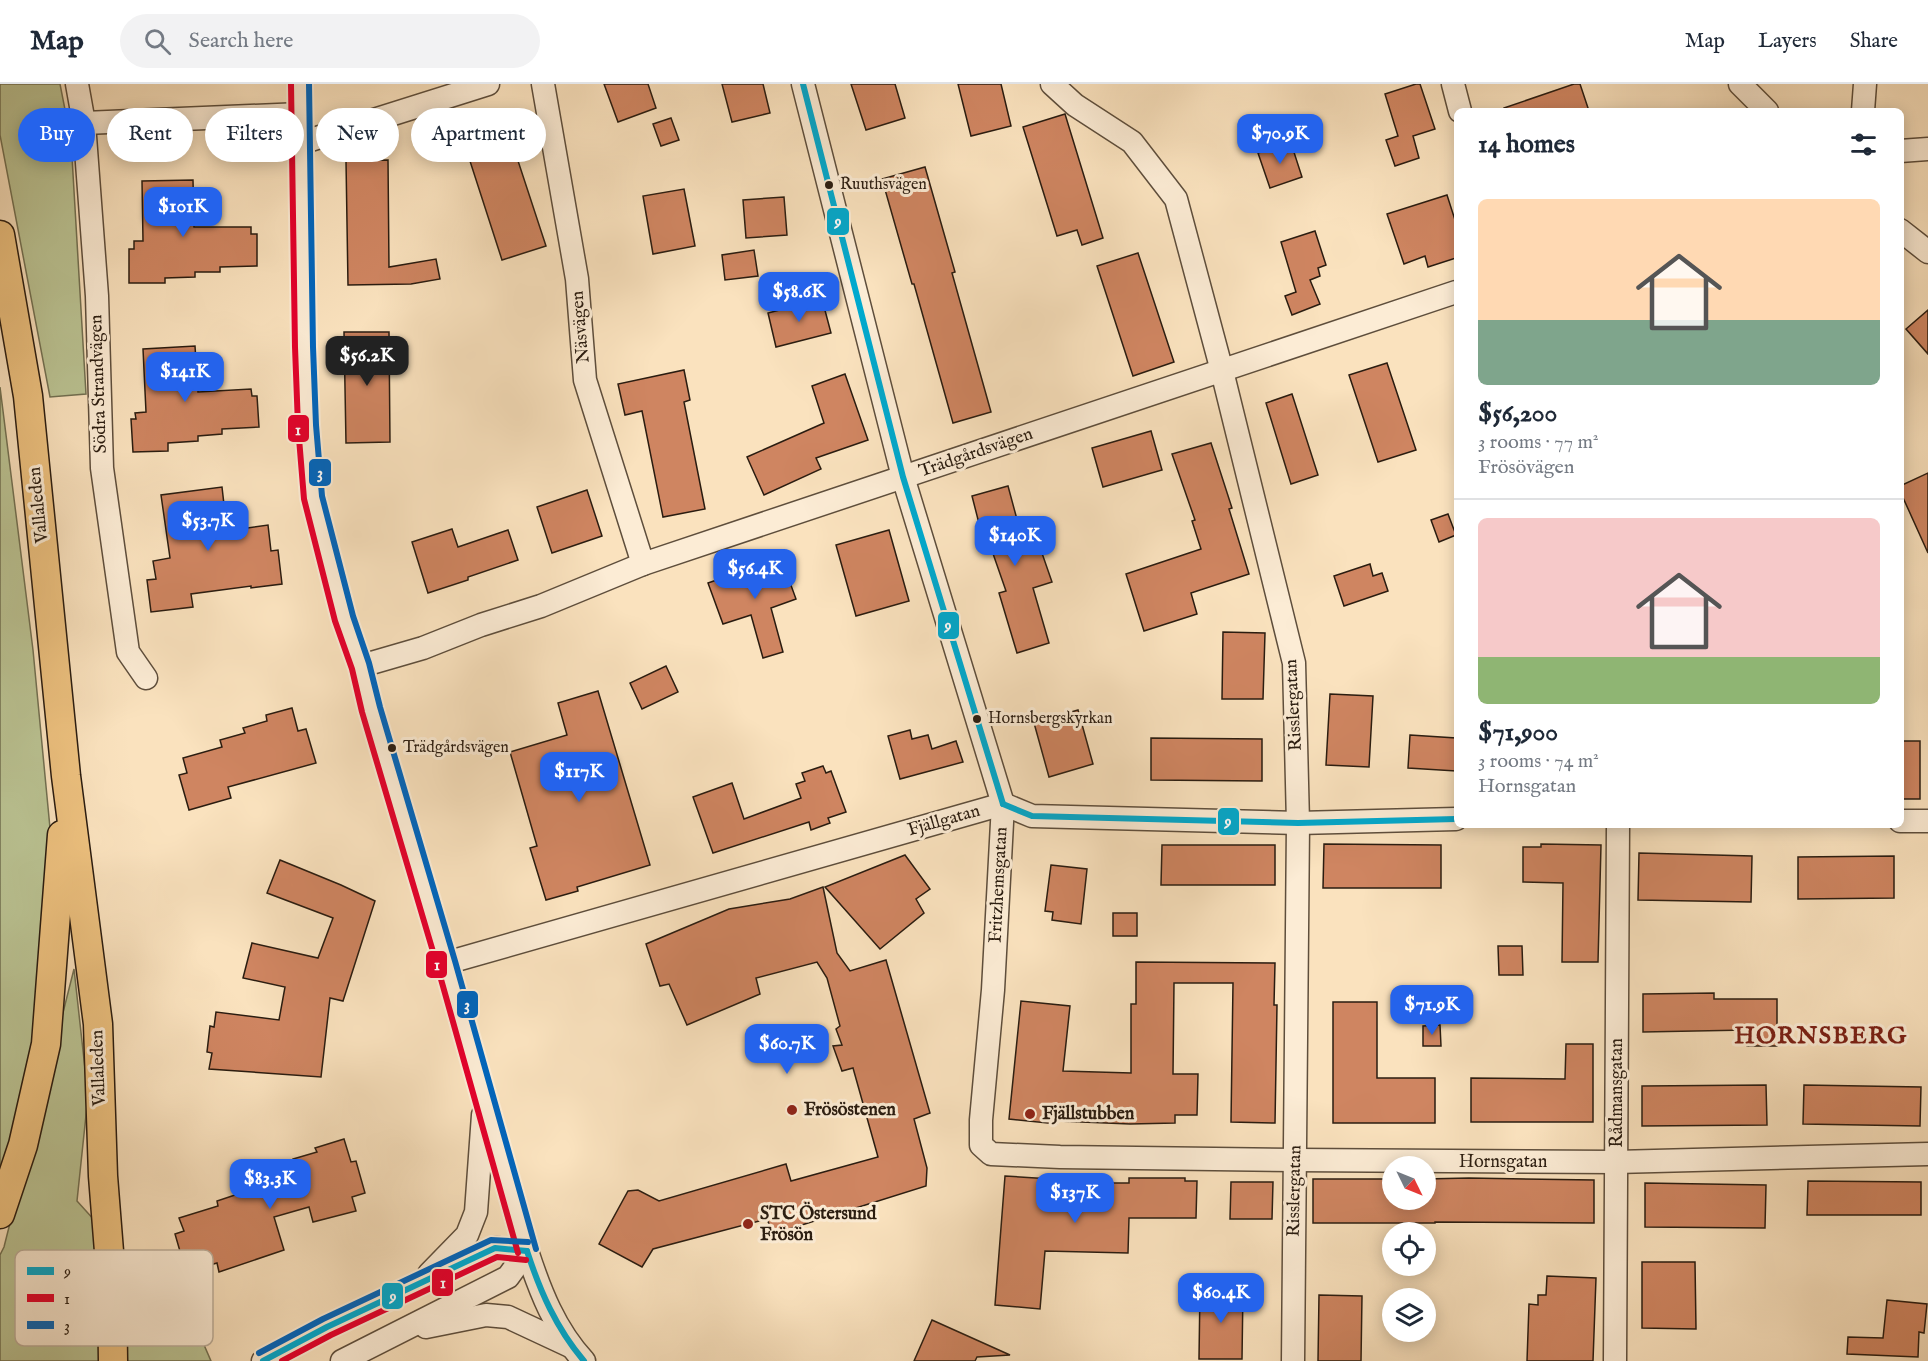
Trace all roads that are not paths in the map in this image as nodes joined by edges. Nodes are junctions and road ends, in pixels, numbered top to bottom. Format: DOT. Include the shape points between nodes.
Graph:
graph roads {
  1 [pos="77,84"];
  2 [pos="300,84"];
  3 [pos="488,84"];
  4 [pos="543,84"];
  5 [pos="803,84"];
  6 [pos="1052,84"];
  7 [pos="1453,84"];
  8 [pos="1740,84"];
  9 [pos="1865,84"];
  10 [pos="81,108"];
  11 [pos="301,108"];
  12 [pos="1459,108"];
  13 [pos="1764,108"];
  14 [pos="1863,108"];
  15 [pos="205,118"];
  16 [pos="95,123"];
  17 [pos="304,142"];
  18 [pos="1928,149"];
  19 [pos="1904,151"];
  20 [pos="87,162"];
  21 [pos="301,162"];
  22 [pos="1904,233"];
  23 [pos="0,235"];
  24 [pos="1928,252"];
  25 [pos="1454,293"];
  26 [pos="1222,371"];
  27 [pos="903,477"];
  28 [pos="643,564"];
  29 [pos="361,666"];
  30 [pos="146,678"];
  31 [pos="66,776"];
  32 [pos="1004,804"];
  33 [pos="1454,819"];
  34 [pos="1904,821"];
  35 [pos="1928,821"];
  36 [pos="1298,823"];
  37 [pos="1618,828"];
  38 [pos="446,963"];
  39 [pos="484,1098"];
  40 [pos="1928,1154"];
  41 [pos="1006,1155"];
  42 [pos="1295,1160"];
  43 [pos="1616,1162"];
  44 [pos="0,1214"];
  45 [pos="109,1250"];
  46 [pos="527,1251"];
  47 [pos="419,1284"];
  48 [pos="399,1332"];
  49 [pos="113,1346"];
  50 [pos="577,1353"];
  51 [pos="113,1361"];
  52 [pos="263,1361"];
  53 [pos="342,1361"];
  54 [pos="1293,1361"];
  55 [pos="1615,1361"];
  1 -- 10 [label="street, Södra Strandvägen"];
  2 -- 11 [label="street"];
  3 -- 17 [label="street"];
  4 -- 28 [label="street, Näsvägen" via="577,279 585,380"];
  5 -- 27 [label="street, Fritzhemsgatan"];
  6 -- 26 [label="street, Risslergatan" via="1075,105 1132,142 1176,199"];
  7 -- 12 [label="street"];
  8 -- 13 [label="street"];
  9 -- 14 [label="street"];
  15 -- 16 [label="street"];
  18 -- 19 [label="street"];
  20 -- 30 [label="street, Södra Strandvägen" via="97,296 102,468 128,652"];
  21 -- 29 [label="street" via="307,426 313,498 344,620"];
  22 -- 24 [label="street"];
  23 -- 31 [label="main road, Vallaleden" via="28,396"];
  25 -- 26 [label="street, Trädgårdsvägen"];
  26 -- 27 [label="street, Trädgårdsvägen"];
  26 -- 36 [label="street, Risslergatan" via="1294,663"];
  27 -- 28 [label="street, Trädgårdsvägen"];
  27 -- 32 [label="street, Fritzhemsgatan"];
  28 -- 29 [label="street, Trädgårdsvägen" via="541,606"];
  29 -- 38 [label="street"];
  31 -- 44 [label="main road, Vallaleden" via="46,1044 23,1145"];
  31 -- 45 [label="main road, Vallaleden" via="98,1024"];
  32 -- 36 [label="street, Fjällgatan" via="1032,816"];
  32 -- 38 [label="street, Fjällgatan"];
  32 -- 41 [label="street, Fritzhemsgatan" via="981,1145 991,1154"];
  33 -- 36 [label="street, Fjällgatan"];
  34 -- 35 [label="street"];
  36 -- 42 [label="street, Risslergatan"];
  37 -- 43 [label="street, Rådmansgatan"];
  38 -- 39 [label="street"];
  39 -- 46 [label="street"];
  39 -- 47 [label="street" via="476,1212 466,1235"];
  40 -- 43 [label="street, Hornsgatan"];
  41 -- 42 [label="street, Hornsgatan"];
  42 -- 43 [label="street, Hornsgatan"];
  42 -- 54 [label="street, Risslergatan"];
  43 -- 55 [label="street, Rådmansgatan"];
  46 -- 47 [label="street" via="495,1248"];
  46 -- 48 [label="street" via="508,1277"];
  46 -- 50 [label="street" via="542,1294"];
  47 -- 52 [label="street"];
  48 -- 50 [label="street" via="486,1316 508,1317"];
  48 -- 53 [label="street"];
  49 -- 51 [label="main road, Vallaleden"];
}
